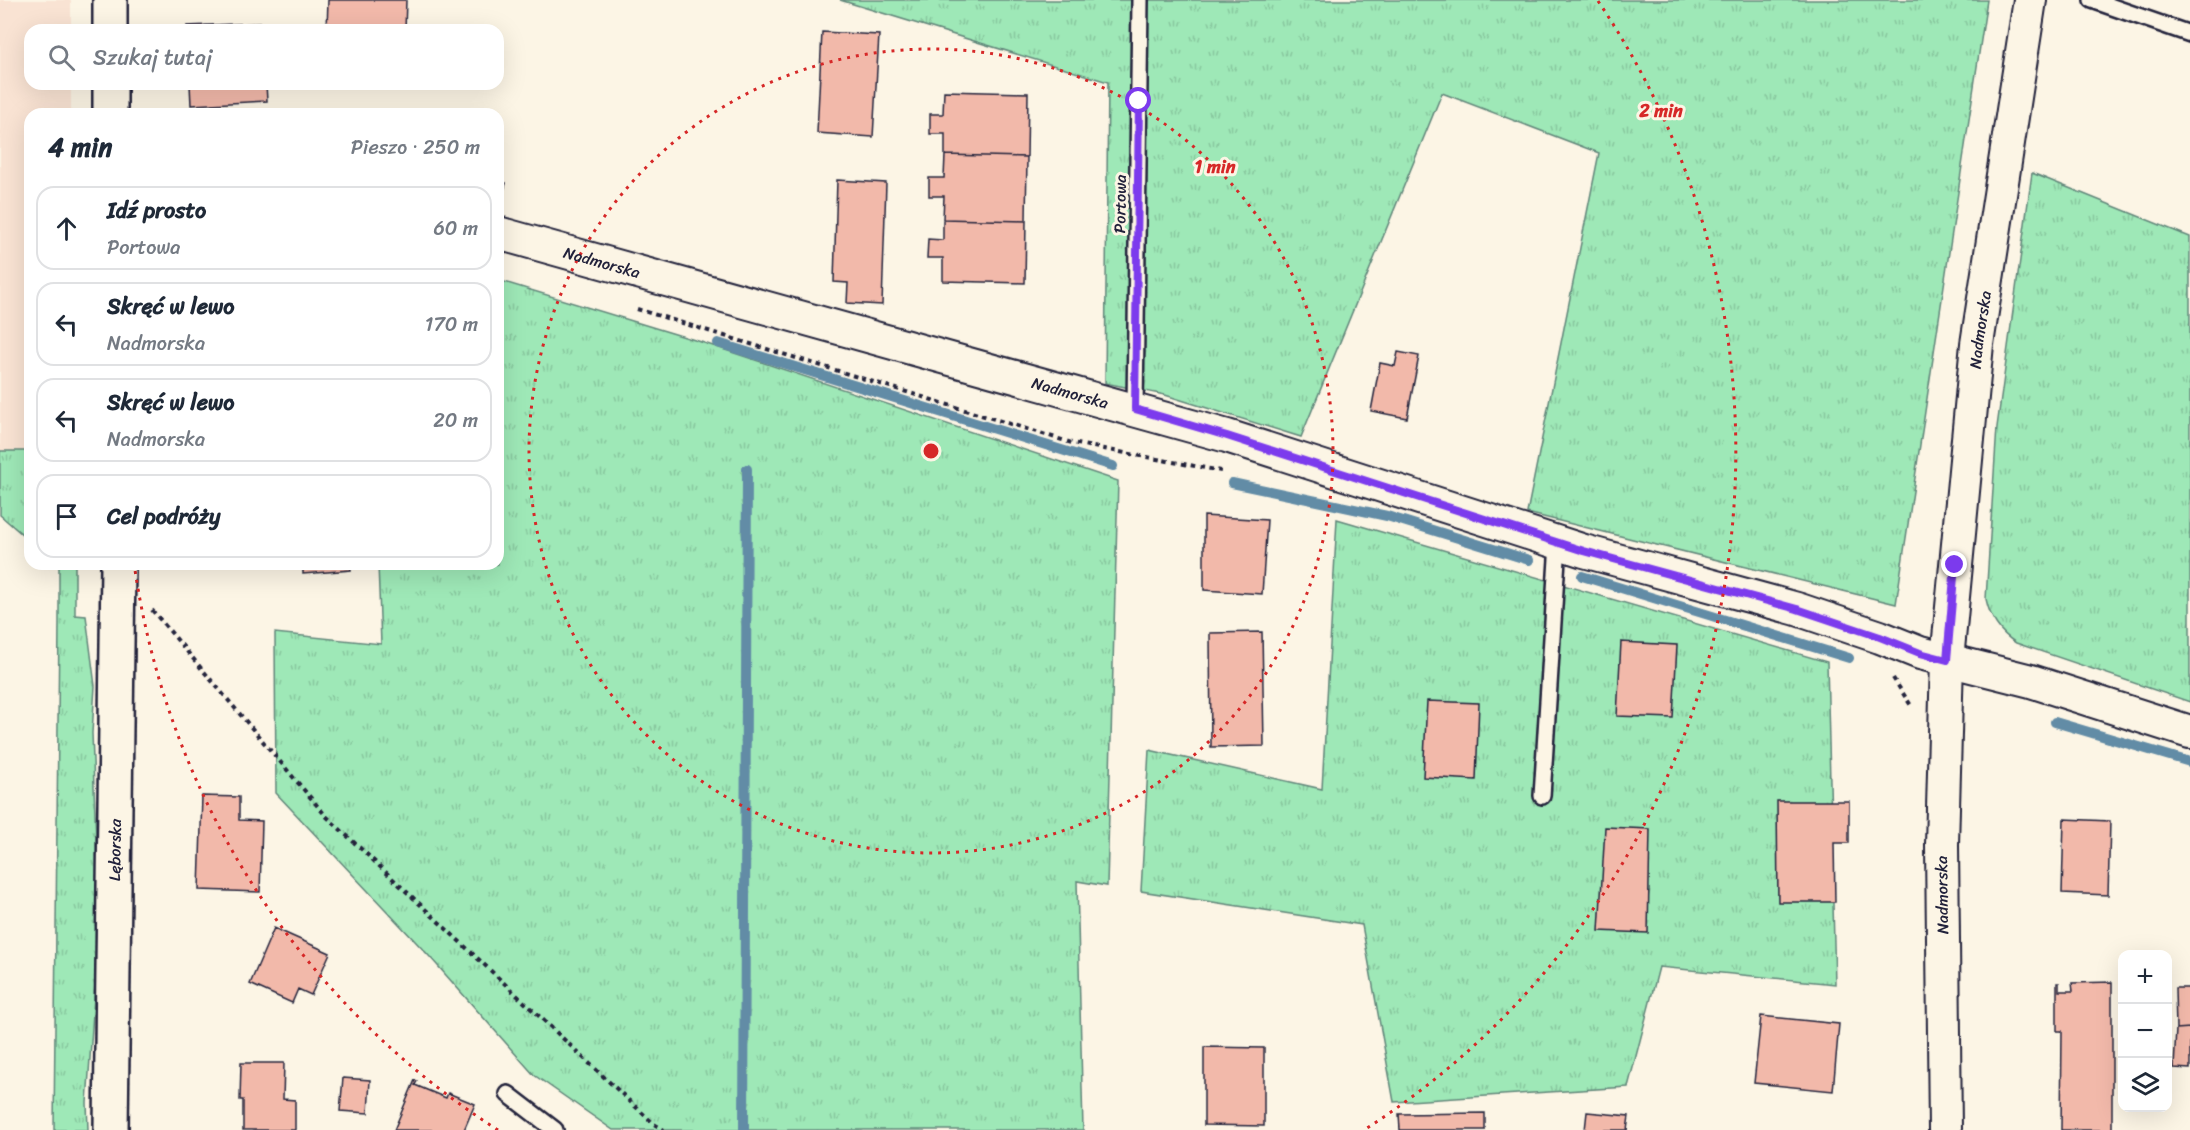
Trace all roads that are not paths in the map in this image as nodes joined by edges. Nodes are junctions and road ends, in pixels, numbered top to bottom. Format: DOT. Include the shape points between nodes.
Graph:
graph roads {
  1 [pos="110,0"];
  2 [pos="1140,0"];
  3 [pos="2030,0"];
  4 [pos="2092,0"];
  5 [pos="110,24"];
  6 [pos="2190,34"];
  7 [pos="110,90"];
  8 [pos="110,108"];
  9 [pos="504,235"];
  10 [pos="1135,409"];
  11 [pos="1558,543"];
  12 [pos="118,570"];
  13 [pos="1947,660"];
  14 [pos="2190,732"];
  15 [pos="1542,796"];
  16 [pos="508,1094"];
  17 [pos="111,1130"];
  18 [pos="555,1130"];
  19 [pos="1945,1130"];
  1 -- 5 [label="main road"];
  2 -- 10 [label="lane, Portowa"];
  3 -- 13 [label="street, Nadmorska" via="1977,344"];
  4 -- 6 [label="lane"];
  7 -- 8 [label="main road"];
  9 -- 10 [label="street, Nadmorska"];
  10 -- 11 [label="street, Nadmorska"];
  11 -- 13 [label="street, Nadmorska" via="1797,609"];
  11 -- 15 [label="lane"];
  12 -- 17 [label="main road, Lęborska"];
  13 -- 14 [label="street, Nadmorska" via="2031,681"];
  13 -- 19 [label="street, Nadmorska" via="1942,845"];
  16 -- 18 [label="lane"];
}
